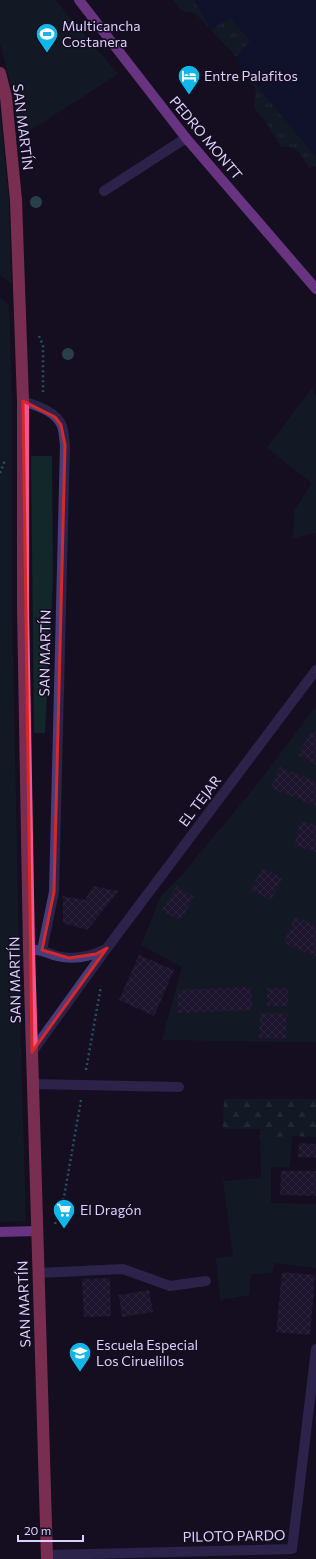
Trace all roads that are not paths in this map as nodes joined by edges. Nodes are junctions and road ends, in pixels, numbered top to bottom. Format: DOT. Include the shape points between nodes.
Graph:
graph roads {
  1 [pos="79,0"];
  2 [pos="0,73"];
  3 [pos="186,138"];
  4 [pos="104,191"];
  5 [pos="316,289"];
  6 [pos="23,401"];
  7 [pos="316,670"];
  8 [pos="107,948"];
  9 [pos="29,950"];
  10 [pos="42,950"];
  11 [pos="32,1052"];
  12 [pos="33,1084"];
  13 [pos="179,1087"];
  14 [pos="37,1231"];
  15 [pos="0,1232"];
  16 [pos="38,1273"];
  17 [pos="206,1281"];
  18 [pos="316,1349"];
  19 [pos="47,1557"];
  1 -- 3 [label="main road, PEDRO MONTT"];
  2 -- 6 [label="highway, SAN MARTÍN" via="6,97 16,200"];
  3 -- 4 [label="street"];
  3 -- 5 [label="main road, PEDRO MONTT"];
  6 -- 9 [label="highway, SAN MARTÍN" via="23,607"];
  6 -- 10 [label="street, SAN MARTÍN" via="43,408 56,417 61,425 65,445 54,892"];
  7 -- 8 [label="street, EL TEJAR"];
  8 -- 10 [label="street" via="96,954 70,958 55,956"];
  8 -- 11 [label="street, EL TEJAR"];
  9 -- 10 [label="street"];
  9 -- 11 [label="highway, SAN MARTÍN"];
  11 -- 12 [label="highway, SAN MARTÍN"];
  12 -- 13 [label="street"];
  12 -- 14 [label="highway, SAN MARTÍN"];
  14 -- 15 [label="main road"];
  14 -- 16 [label="highway, SAN MARTÍN"];
  16 -- 17 [label="street" via="123,1269 170,1286"];
  16 -- 19 [label="highway, SAN MARTÍN"];
  18 -- 19 [label="street, PILOTO PARDO" via="292,1549"];
}
